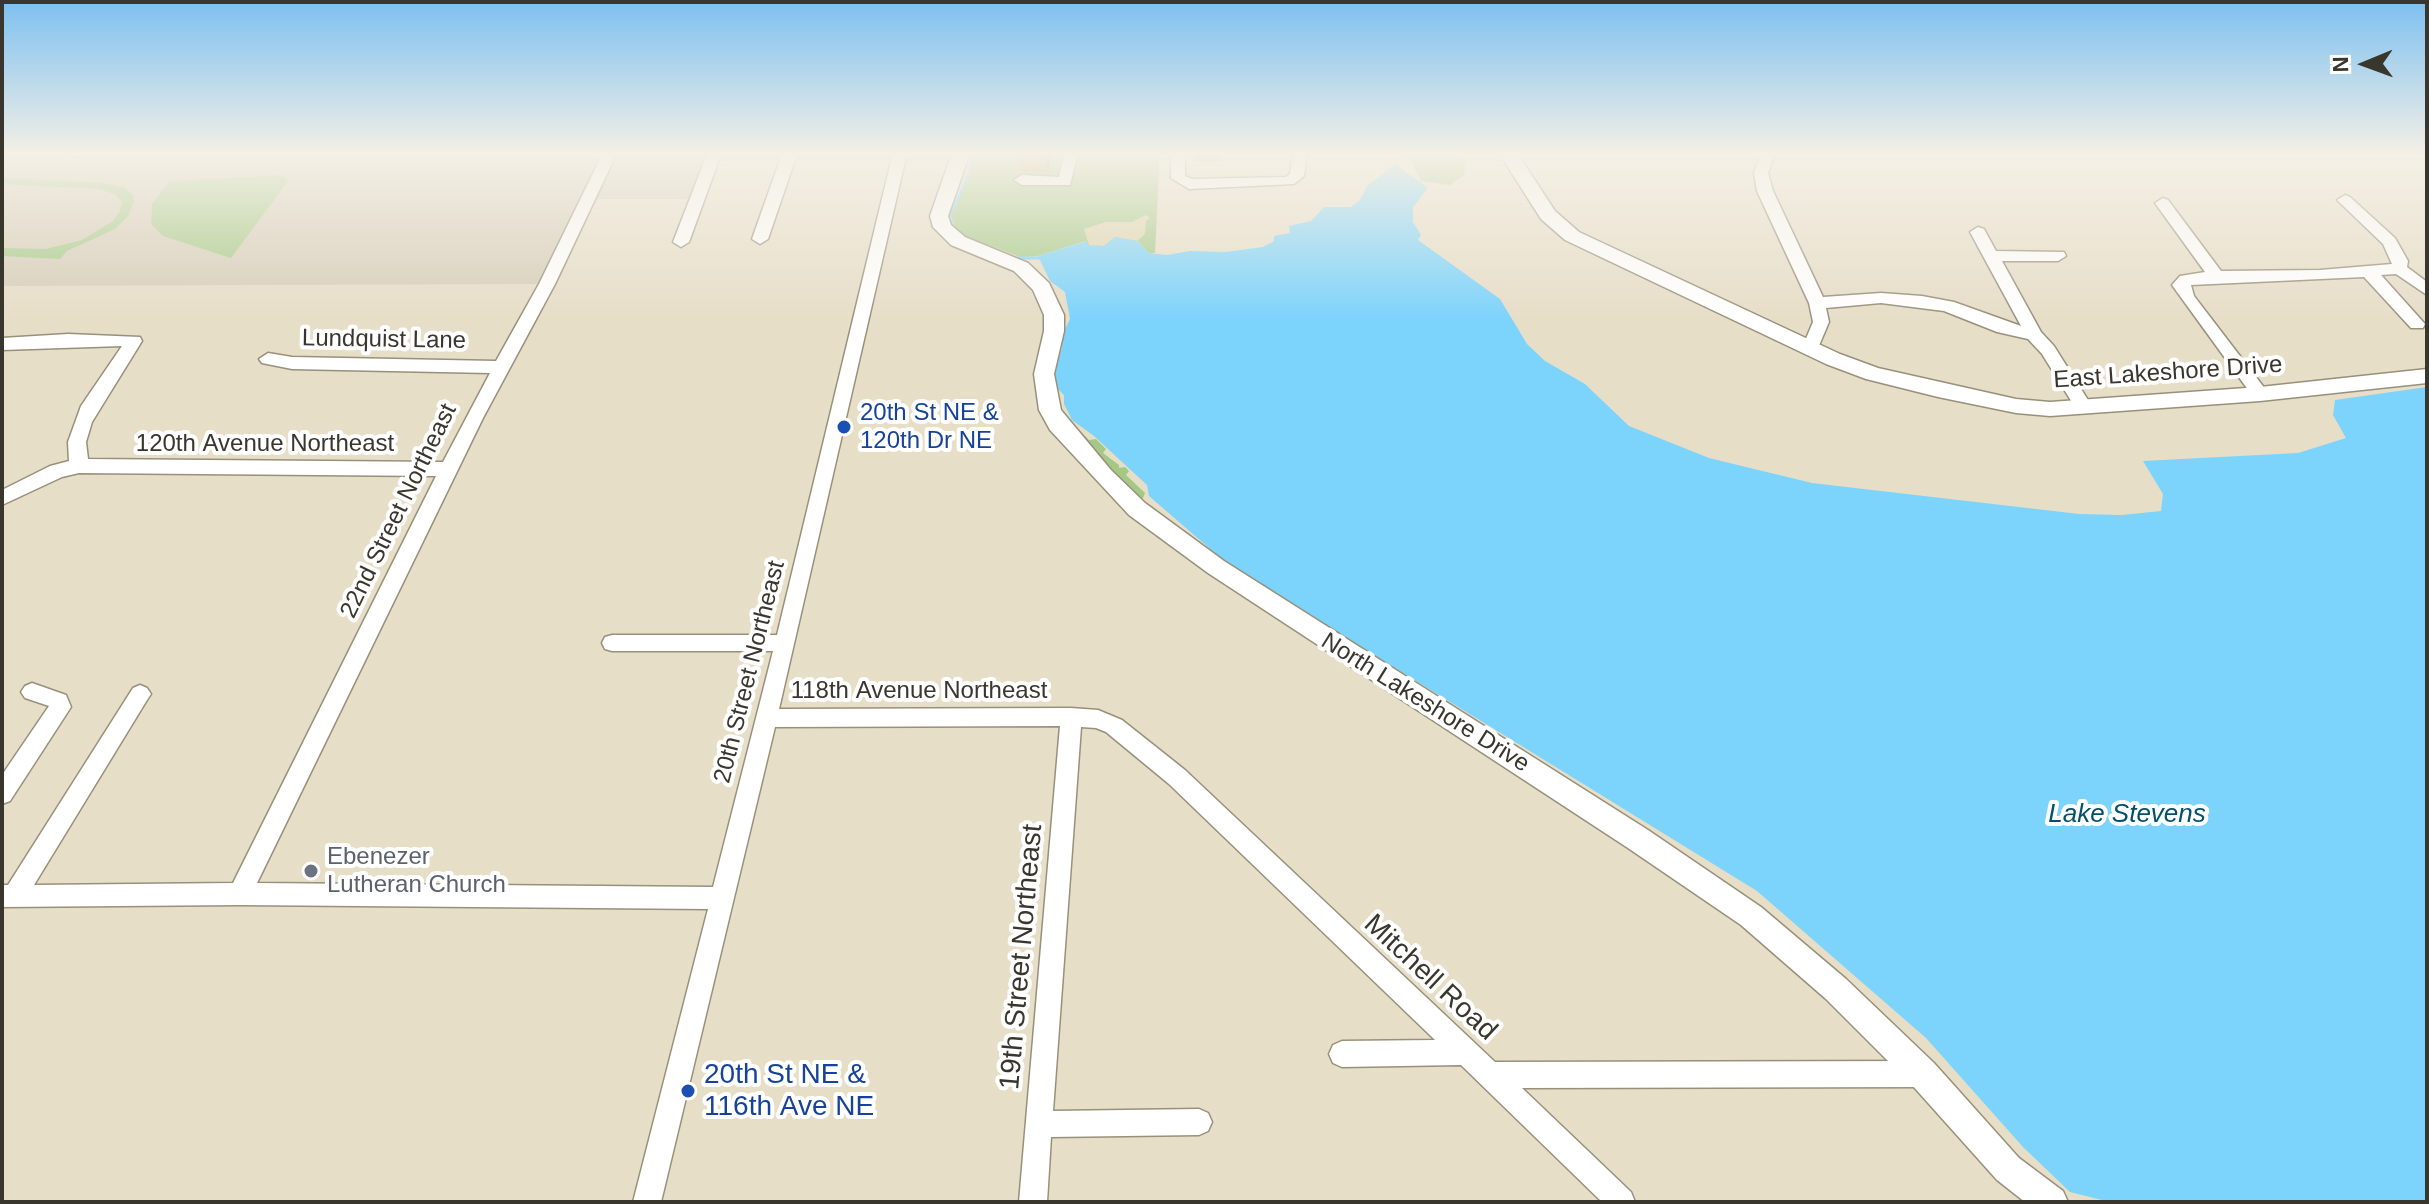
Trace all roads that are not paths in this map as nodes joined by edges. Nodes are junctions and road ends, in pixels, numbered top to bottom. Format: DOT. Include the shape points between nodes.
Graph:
graph roads {
  1 [pos="583,209"];
  2 [pos="693,209"];
  3 [pos="770,209"];
  4 [pos="887,209"];
  5 [pos="941,209"];
  6 [pos="1544,209"];
  7 [pos="1773,209"];
  8 [pos="2167,209"];
  9 [pos="2355,209"];
  10 [pos="1978,232"];
  11 [pos="760,239"];
  12 [pos="681,242"];
  13 [pos="1992,256"];
  14 [pos="2058,256"];
  15 [pos="2399,269"];
  16 [pos="2368,271"];
  17 [pos="2216,276"];
  18 [pos="2427,290"];
  19 [pos="1817,303"];
  20 [pos="2417,324"];
  21 [pos="2034,335"];
  22 [pos="2,344"];
  23 [pos="1810,348"];
  24 [pos="268,359"];
  25 [pos="500,367"];
  26 [pos="2427,376"];
  27 [pos="2260,394"];
  28 [pos="2084,408"];
  29 [pos="79,466"];
  30 [pos="450,469"];
  31 [pos="2,498"];
  32 [pos="612,643"];
  33 [pos="785,643"];
  34 [pos="32,692"];
  35 [pos="140,694"];
  36 [pos="1071,717"];
  37 [pos="766,718"];
  38 [pos="2,794"];
  39 [pos="240,894"];
  40 [pos="8,896"];
  41 [pos="720,898"];
  42 [pos="1466,1052"];
  43 [pos="1342,1054"];
  44 [pos="1923,1074"];
  45 [pos="1490,1075"];
  46 [pos="1199,1122"];
  47 [pos="1039,1124"];
  48 [pos="647,1202"];
  49 [pos="1033,1202"];
  50 [pos="1621,1202"];
  51 [pos="2052,1202"];
  1 -- 25 [label="street, 22nd Street Northeast"];
  2 -- 12 [label="street"];
  3 -- 11 [label="street"];
  4 -- 33 [label="street, 20th Street Northeast"];
  5 -- 44 [label="main road, North Lakeshore Drive" via="942,227 958,241 1021,267 1042,287 1054,315 1044,374 1050,410 1137,509 1227,575 1721,893 1836,989"];
  6 -- 23 [label="main road, East Lakeshore Drive" via="1572,236"];
  7 -- 19 [label="street"];
  8 -- 17 [label="street"];
  9 -- 15 [label="street" via="2389,241"];
  10 -- 13 [label="street"];
  13 -- 14 [label="street"];
  13 -- 21 [label="street"];
  15 -- 16 [label="street"];
  15 -- 18 [label="street"];
  16 -- 17 [label="street"];
  16 -- 20 [label="street"];
  17 -- 27 [label="street" via="2180,285"];
  19 -- 21 [label="street" via="1922,301"];
  19 -- 23 [label="street" via="1821,322"];
  21 -- 28 [label="street"];
  22 -- 29 [label="street" via="134,341 83,422 77,442"];
  23 -- 28 [label="main road, East Lakeshore Drive" via="1873,374 1938,390 2016,406"];
  24 -- 25 [label="street, Lundquist Lane"];
  25 -- 30 [label="street, 22nd Street Northeast"];
  26 -- 27 [label="main road, East Lakeshore Drive"];
  27 -- 28 [label="main road, East Lakeshore Drive"];
  29 -- 30 [label="street, 120th Avenue Northeast"];
  29 -- 31 [label="street, 120th Avenue Northeast"];
  30 -- 39 [label="street, 22nd Street Northeast"];
  32 -- 33 [label="street"];
  33 -- 37 [label="street, 20th Street Northeast"];
  34 -- 38 [label="street" via="59,701 59,712"];
  35 -- 40 [label="street"];
  36 -- 37 [label="street, 118th Avenue Northeast"];
  36 -- 42 [label="street, Mitchell Road" via="1114,726 1177,777"];
  36 -- 47 [label="street, 19th Street Northeast"];
  37 -- 41 [label="street, 20th Street Northeast"];
  39 -- 40 [label="street"];
  39 -- 41 [label="street"];
  41 -- 48 [label="street, 20th Street Northeast"];
  42 -- 43 [label="street"];
  42 -- 45 [label="street, Mitchell Road"];
  44 -- 45 [label="street, Mitchell Road"];
  44 -- 51 [label="main road, North Lakeshore Drive" via="2008,1169"];
  45 -- 50 [label="street"];
  46 -- 47 [label="street"];
  47 -- 49 [label="street, 19th Street Northeast"];
}
